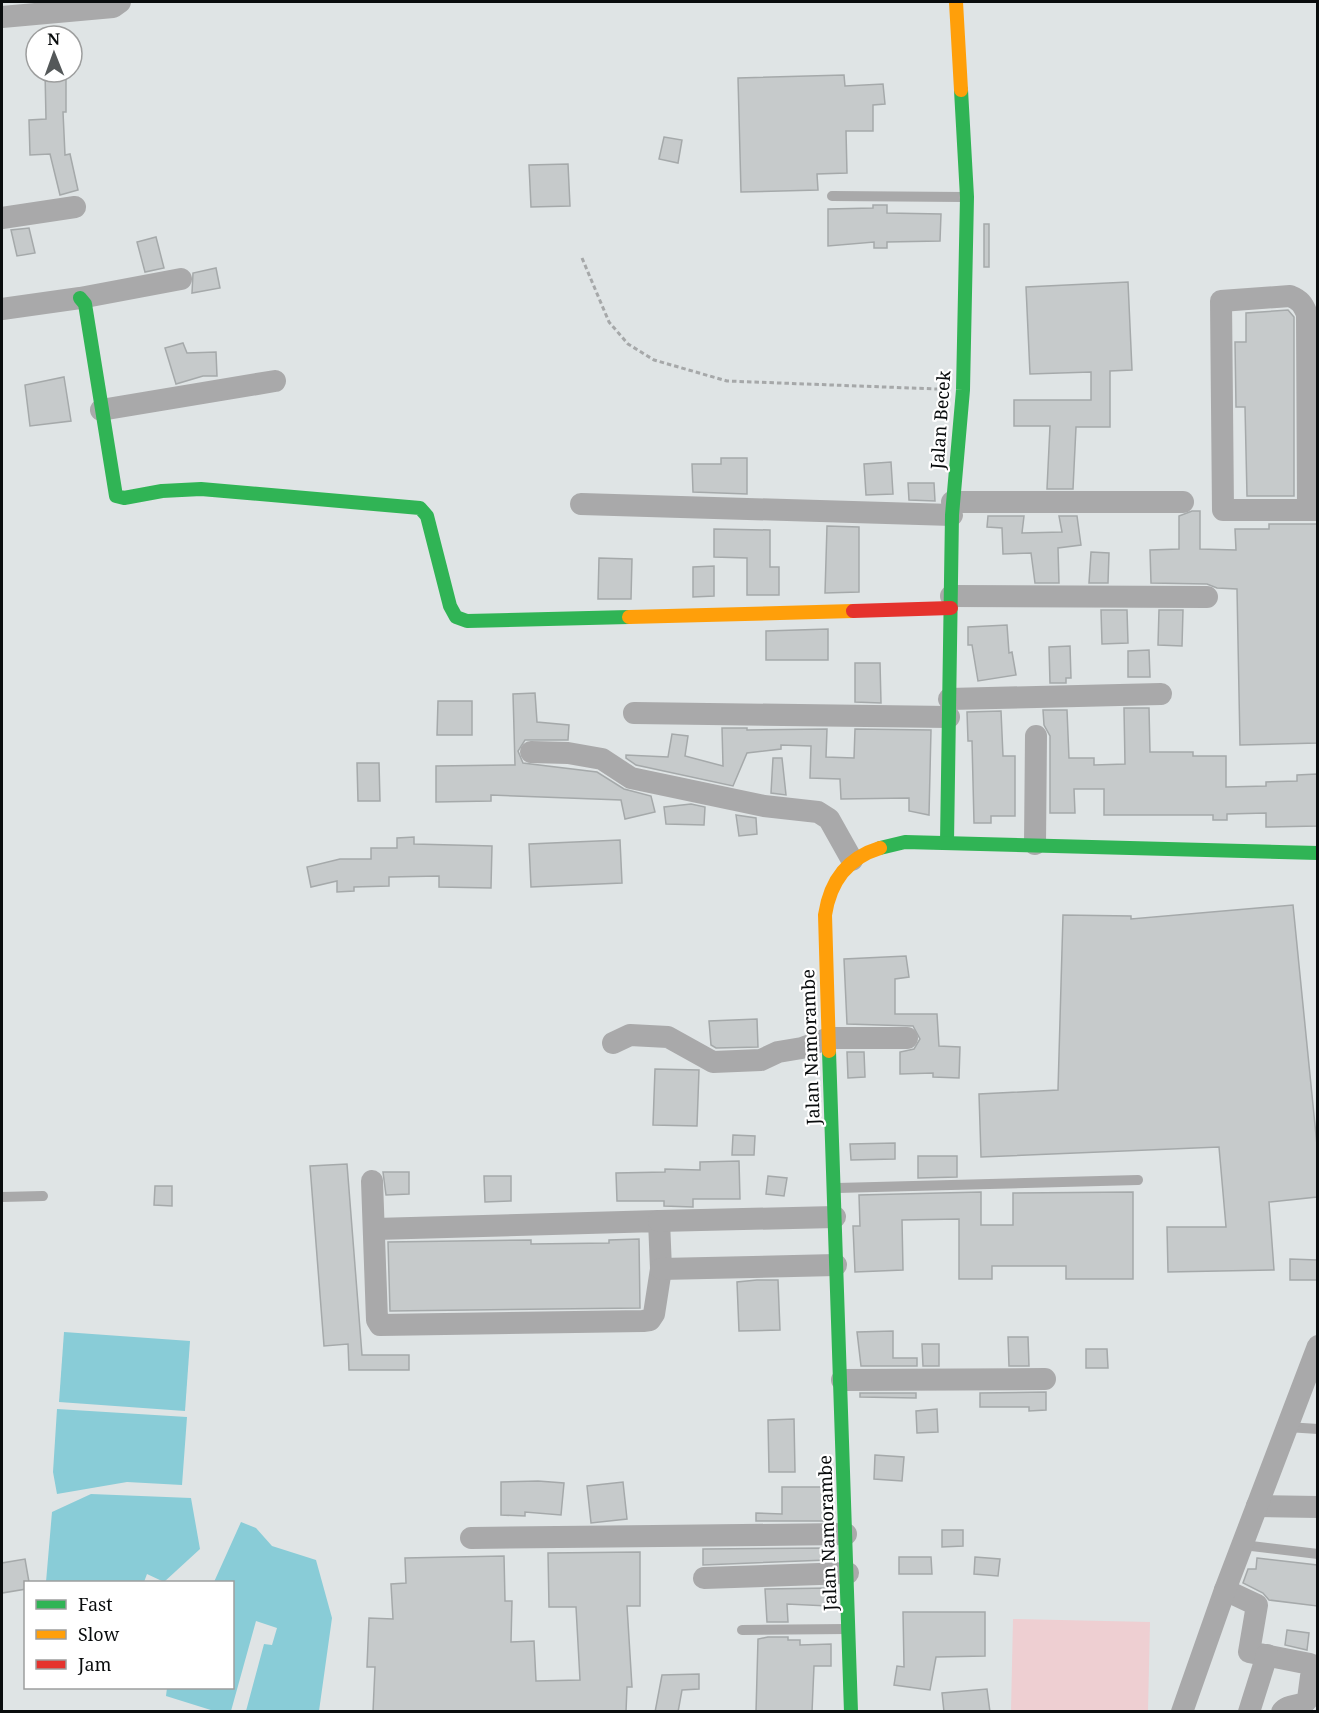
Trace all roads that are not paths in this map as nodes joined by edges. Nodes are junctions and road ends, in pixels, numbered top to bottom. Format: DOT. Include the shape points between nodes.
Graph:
graph roads {
  1 [pos="120,2"];
  2 [pos="956,2"];
  3 [pos="2,17"];
  4 [pos="832,195"];
  5 [pos="967,196"];
  6 [pos="75,207"];
  7 [pos="2,218"];
  8 [pos="181,279"];
  9 [pos="80,298"];
  10 [pos="2,309"];
  11 [pos="275,381"];
  12 [pos="101,410"];
  13 [pos="1183,502"];
  14 [pos="581,504"];
  15 [pos="952,508"];
  16 [pos="1313,510"];
  17 [pos="1207,597"];
  18 [pos="951,602"];
  19 [pos="1161,694"];
  20 [pos="949,708"];
  21 [pos="634,713"];
  22 [pos="1036,736"];
  23 [pos="531,752"];
  24 [pos="947,842"];
  25 [pos="1035,844"];
  26 [pos="1317,853"];
  27 [pos="852,860"];
  28 [pos="829,1038"];
  29 [pos="907,1038"];
  30 [pos="613,1043"];
  31 [pos="1138,1180"];
  32 [pos="372,1181"];
  33 [pos="834,1188"];
  34 [pos="43,1196"];
  35 [pos="2,1197"];
  36 [pos="835,1217"];
  37 [pos="659,1221"];
  38 [pos="375,1229"];
  39 [pos="836,1265"];
  40 [pos="661,1269"];
  41 [pos="1317,1346"];
  42 [pos="1046,1379"];
  43 [pos="842,1380"];
  44 [pos="1287,1427"];
  45 [pos="1317,1429"];
  46 [pos="1257,1506"];
  47 [pos="1317,1507"];
  48 [pos="846,1534"];
  49 [pos="471,1539"];
  50 [pos="1243,1545"];
  51 [pos="1317,1554"];
  52 [pos="848,1573"];
  53 [pos="704,1578"];
  54 [pos="1225,1590"];
  55 [pos="849,1629"];
  56 [pos="742,1630"];
  57 [pos="1267,1655"];
  58 [pos="851,1712"];
  59 [pos="1182,1712"];
  60 [pos="1250,1712"];
  61 [pos="1282,1712"];
  1 -- 3 [label="street" via="113,7"];
  2 -- 5 [label="street, Jalan Becek"];
  4 -- 5 [label="lane"];
  5 -- 15 [label="street, Jalan Becek" via="963,390"];
  6 -- 7 [label="street"];
  8 -- 9 [label="street"];
  9 -- 10 [label="street"];
  9 -- 12 [label="street" via="85,304"];
  11 -- 12 [label="street"];
  12 -- 18 [label="street" via="116,496 204,487 420,508 427,516 450,606 456,617 467,621"];
  13 -- 15 [label="street"];
  14 -- 15 [label="street"];
  15 -- 18 [label="street, Jalan Becek"];
  16 -- 16 [label="street" via="1304,307 1290,296 1221,301 1223,510"];
  17 -- 18 [label="street"];
  18 -- 20 [label="street, Jalan Becek"];
  19 -- 20 [label="street"];
  20 -- 21 [label="street"];
  20 -- 24 [label="street, Jalan Becek"];
  22 -- 25 [label="street"];
  23 -- 27 [label="street" via="602,759 631,778 764,806 818,812 829,819"];
  24 -- 25 [label="street, Jalan Namorambe"];
  24 -- 27 [label="street, Jalan Namorambe" via="881,846"];
  25 -- 26 [label="street, Jalan Namorambe"];
  27 -- 28 [label="street, Jalan Namorambe" via="832,882 825,901"];
  28 -- 29 [label="street"];
  28 -- 30 [label="street" via="751,1062 713,1062 681,1042 650,1034 630,1035"];
  28 -- 33 [label="street, Jalan Namorambe"];
  31 -- 33 [label="lane"];
  32 -- 38 [label="street"];
  33 -- 36 [label="street, Jalan Namorambe"];
  34 -- 35 [label="lane"];
  36 -- 37 [label="street"];
  36 -- 39 [label="street, Jalan Namorambe"];
  37 -- 38 [label="street"];
  37 -- 40 [label="street"];
  38 -- 40 [label="street" via="380,1325 650,1320"];
  39 -- 40 [label="street"];
  39 -- 43 [label="street, Jalan Namorambe"];
  41 -- 44 [label="street"];
  42 -- 43 [label="street"];
  43 -- 48 [label="street, Jalan Namorambe"];
  44 -- 45 [label="lane"];
  44 -- 46 [label="street"];
  46 -- 47 [label="street"];
  46 -- 50 [label="street"];
  48 -- 49 [label="street"];
  48 -- 52 [label="street, Jalan Namorambe"];
  50 -- 51 [label="lane"];
  50 -- 54 [label="street"];
  52 -- 53 [label="street"];
  52 -- 55 [label="street, Jalan Namorambe"];
  54 -- 57 [label="street" via="1256,1603 1248,1648 1249,1652"];
  54 -- 59 [label="street"];
  55 -- 56 [label="lane"];
  55 -- 58 [label="street, Jalan Namorambe"];
  57 -- 60 [label="street"];
  57 -- 61 [label="street" via="1305,1662 1312,1669 1305,1702"];
}
